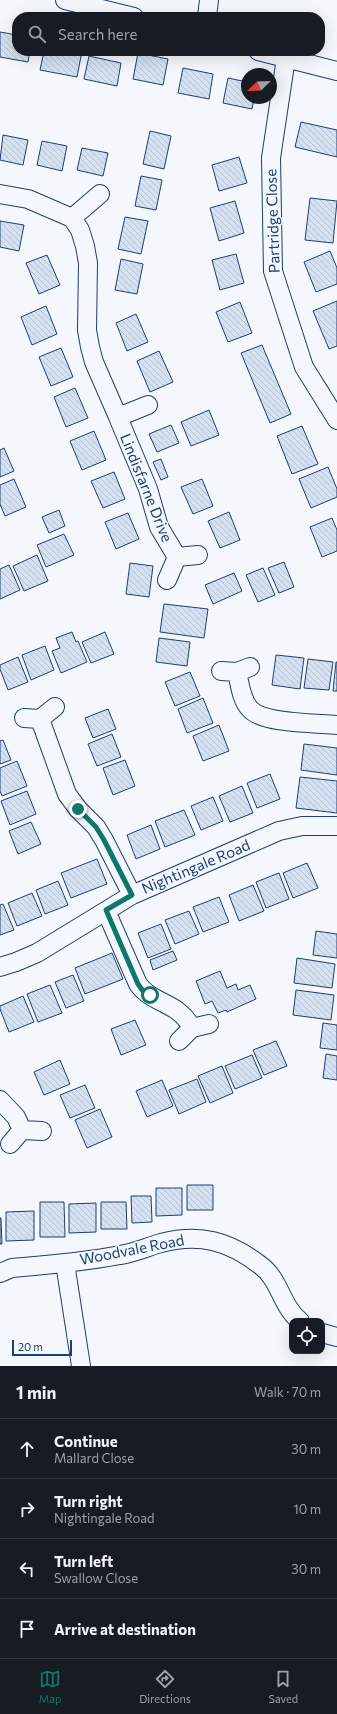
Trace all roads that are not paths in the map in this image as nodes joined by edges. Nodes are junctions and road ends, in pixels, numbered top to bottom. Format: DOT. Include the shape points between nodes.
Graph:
graph roads {
  1 [pos="65,0"];
  2 [pos="209,0"];
  3 [pos="114,12"];
  4 [pos="208,12"];
  5 [pos="278,56"];
  6 [pos="286,58"];
  7 [pos="337,71"];
  8 [pos="0,194"];
  9 [pos="100,194"];
  10 [pos="72,218"];
  11 [pos="148,405"];
  12 [pos="118,417"];
  13 [pos="337,420"];
  14 [pos="198,555"];
  15 [pos="177,557"];
  16 [pos="167,580"];
  17 [pos="236,670"];
  18 [pos="55,707"];
  19 [pos="337,725"];
  20 [pos="337,826"];
  21 [pos="132,895"];
  22 [pos="106,910"];
  23 [pos="0,967"];
  24 [pos="209,1024"];
  25 [pos="192,1028"];
  26 [pos="179,1041"];
  27 [pos="0,1100"];
  28 [pos="22,1130"];
  29 [pos="42,1131"];
  30 [pos="10,1144"];
  31 [pos="65,1263"];
  32 [pos="0,1273"];
  33 [pos="297,1318"];
  34 [pos="325,1334"];
  35 [pos="337,1337"];
  36 [pos="81,1366"];
  1 -- 3 [label="street"];
  2 -- 4 [label="street"];
  5 -- 6 [label="street"];
  6 -- 7 [label="street"];
  6 -- 13 [label="street, Partridge Close" via="271,158 273,271 304,366"];
  8 -- 10 [label="street" via="28,199"];
  9 -- 10 [label="street"];
  10 -- 12 [label="street, Lindisfarne Drive" via="80,230 88,263 90,346 94,362"];
  11 -- 12 [label="street, Lindisfarne Drive"];
  12 -- 15 [label="street, Lindisfarne Drive" via="148,489 159,527"];
  14 -- 15 [label="street, Lindisfarne Drive"];
  15 -- 16 [label="street, Lindisfarne Drive"];
  17 -- 19 [label="street" via="245,702 250,710 259,716 271,720"];
  18 -- 21 [label="street" via="32,719 67,794 96,827"];
  20 -- 21 [label="street, Nightingale Road" via="302,826 279,831"];
  21 -- 22 [label="street, Nightingale Road"];
  22 -- 23 [label="street, Nightingale Road" via="37,952"];
  22 -- 25 [label="street" via="138,984 146,993 179,1011 187,1018"];
  24 -- 25 [label="street"];
  25 -- 26 [label="street"];
  27 -- 28 [label="street" via="16,1117"];
  28 -- 29 [label="street"];
  28 -- 30 [label="street"];
  31 -- 32 [label="street, Woodvale Road" via="12,1268"];
  31 -- 33 [label="street, Woodvale Road" via="122,1255 181,1239 213,1240 231,1246 262,1266 277,1284 288,1308"];
  31 -- 36 [label="street"];
  34 -- 35 [label="street"];
}
